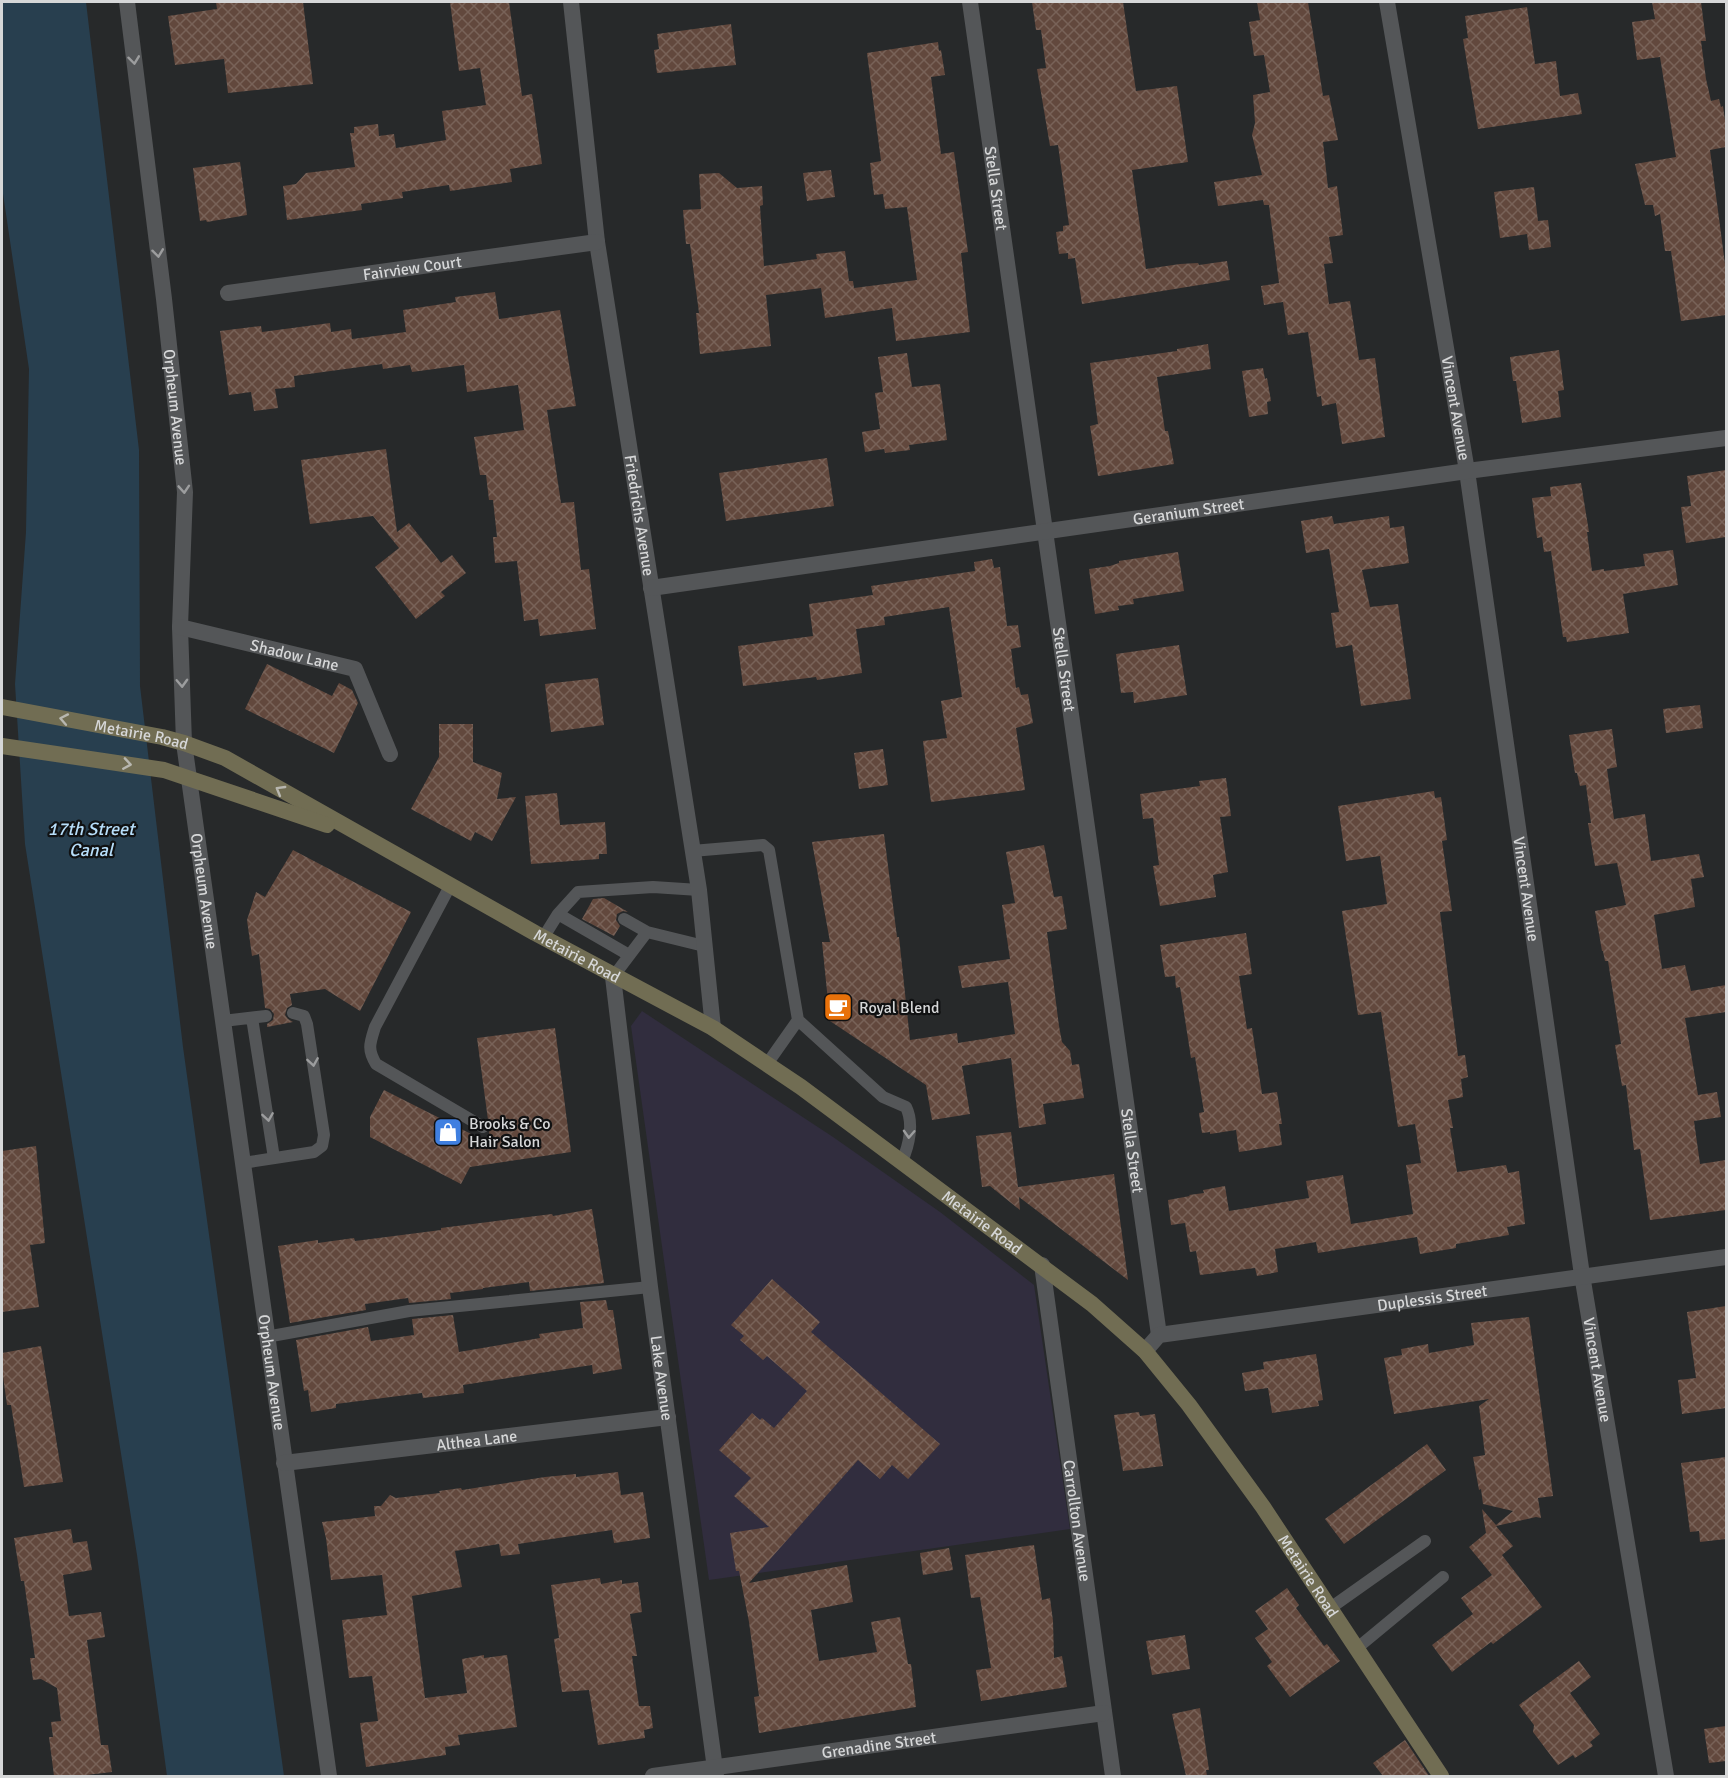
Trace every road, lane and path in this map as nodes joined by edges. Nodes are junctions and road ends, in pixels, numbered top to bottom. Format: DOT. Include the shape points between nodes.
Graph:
graph roads {
  1 [pos="127,2"];
  2 [pos="571,2"];
  3 [pos="970,2"];
  4 [pos="1387,2"];
  5 [pos="597,242"];
  6 [pos="228,293"];
  7 [pos="1726,438"];
  8 [pos="1467,471"];
  9 [pos="1046,531"];
  10 [pos="651,588"];
  11 [pos="180,627"];
  12 [pos="2,707"];
  13 [pos="184,743"];
  14 [pos="4,746"];
  15 [pos="390,754"];
  16 [pos="189,777"];
  17 [pos="368,839"];
  18 [pos="692,851"];
  19 [pos="450,886"];
  20 [pos="699,890"];
  21 [pos="578,892"];
  22 [pos="593,901"];
  23 [pos="558,914"];
  24 [pos="624,919"];
  25 [pos="647,932"];
  26 [pos="543,938"];
  27 [pos="704,946"];
  28 [pos="629,955"];
  29 [pos="613,977"];
  30 [pos="293,1013"];
  31 [pos="266,1016"];
  32 [pos="252,1018"];
  33 [pos="798,1020"];
  34 [pos="223,1021"];
  35 [pos="713,1028"];
  36 [pos="767,1065"];
  37 [pos="483,1127"];
  38 [pos="274,1158"];
  39 [pos="902,1161"];
  40 [pos="243,1163"];
  41 [pos="1726,1257"];
  42 [pos="1042,1265"];
  43 [pos="1582,1275"];
  44 [pos="650,1287"];
  45 [pos="1159,1335"];
  46 [pos="266,1337"];
  47 [pos="1145,1351"];
  48 [pos="668,1418"];
  49 [pos="284,1463"];
  50 [pos="1425,1541"];
  51 [pos="1443,1577"];
  52 [pos="1329,1609"];
  53 [pos="1356,1649"];
  54 [pos="1104,1713"];
  55 [pos="716,1772"];
  56 [pos="329,1776"];
  57 [pos="653,1776"];
  58 [pos="1113,1776"];
  59 [pos="1441,1776"];
  60 [pos="1666,1776"];
  1 -- 11 [label="street, Orpheum Avenue, one-way" via="185,492"];
  2 -- 5 [label="street, Friedrichs Avenue"];
  3 -- 9 [label="street, Stella Street"];
  4 -- 8 [label="street, Vincent Avenue"];
  5 -- 6 [label="street, Fairview Court"];
  5 -- 10 [label="street, Friedrichs Avenue"];
  7 -- 8 [label="street, Geranium Street"];
  8 -- 9 [label="street, Geranium Street"];
  8 -- 43 [label="street, Vincent Avenue"];
  9 -- 10 [label="street, Geranium Street"];
  9 -- 45 [label="street, Stella Street"];
  10 -- 18 [label="street, Friedrichs Avenue"];
  11 -- 13 [label="street, Orpheum Avenue, one-way"];
  11 -- 15 [label="street, Shadow Lane" via="355,669"];
  13 -- 12 [label="main road, Metairie Road, one-way"];
  13 -- 16 [label="street, Orpheum Avenue"];
  17 -- 13 [label="main road, Metairie Road, one-way" via="225,759"];
  14 -- 16 [label="main road, Metairie Road, one-way"];
  16 -- 17 [label="main road, Metairie Road"];
  16 -- 34 [label="street, Orpheum Avenue"];
  17 -- 19 [label="main road, Metairie Road"];
  18 -- 20 [label="street, Friedrichs Avenue"];
  18 -- 33 [label="lane" via="763,845 769,850"];
  19 -- 26 [label="main road, Metairie Road"];
  19 -- 37 [label="lane" via="375,1027 370,1053 376,1064"];
  20 -- 21 [label="lane" via="654,887"];
  20 -- 27 [label="street, Friedrichs Avenue"];
  21 -- 22 [label="lane"];
  21 -- 23 [label="lane"];
  23 -- 26 [label="lane"];
  23 -- 28 [label="lane"];
  24 -- 25 [label="lane"];
  25 -- 27 [label="lane"];
  25 -- 28 [label="lane"];
  26 -- 29 [label="main road, Metairie Road"];
  27 -- 35 [label="street, Friedrichs Avenue"];
  28 -- 29 [label="lane"];
  29 -- 35 [label="main road, Metairie Road"];
  29 -- 44 [label="street, Lake Avenue"];
  30 -- 38 [label="lane, one-way" via="304,1016 307,1024 324,1135 322,1146 314,1152"];
  31 -- 32 [label="lane"];
  32 -- 34 [label="lane"];
  32 -- 38 [label="lane, one-way"];
  33 -- 36 [label="lane"];
  33 -- 39 [label="lane, one-way" via="883,1097 906,1107 910,1117 908,1148"];
  34 -- 40 [label="street, Orpheum Avenue"];
  35 -- 36 [label="main road, Metairie Road"];
  36 -- 39 [label="main road, Metairie Road"];
  38 -- 40 [label="lane"];
  39 -- 42 [label="main road, Metairie Road"];
  40 -- 46 [label="street, Orpheum Avenue"];
  41 -- 43 [label="street, Duplessis Street"];
  42 -- 47 [label="main road, Metairie Road"];
  42 -- 54 [label="street, Carrollton Avenue"];
  43 -- 45 [label="street, Duplessis Street"];
  43 -- 60 [label="street, Vincent Avenue"];
  44 -- 46 [label="lane" via="409,1311"];
  44 -- 48 [label="street, Lake Avenue"];
  45 -- 47 [label="street"];
  46 -- 49 [label="street, Orpheum Avenue"];
  47 -- 52 [label="main road, Metairie Road" via="1263,1507"];
  48 -- 49 [label="street, Althea Lane"];
  48 -- 55 [label="street, Lake Avenue"];
  49 -- 56 [label="street, Orpheum Avenue"];
  50 -- 52 [label="lane"];
  51 -- 53 [label="lane"];
  52 -- 53 [label="main road, Metairie Road"];
  53 -- 59 [label="main road, Metairie Road"];
  54 -- 55 [label="street, Grenadine Street"];
  54 -- 58 [label="street, Carrollton Avenue"];
  55 -- 57 [label="street, Grenadine Street"];
}
